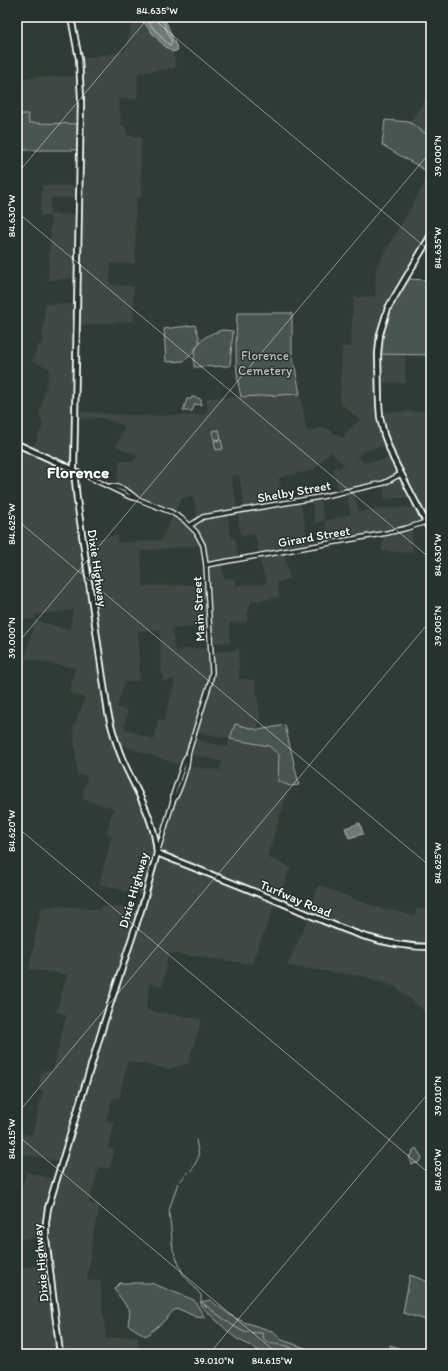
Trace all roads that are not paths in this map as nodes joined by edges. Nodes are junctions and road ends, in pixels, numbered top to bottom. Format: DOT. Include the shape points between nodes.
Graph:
graph roads {
  1 [pos="71,17"];
  2 [pos="431,235"];
  3 [pos="17,444"];
  4 [pos="74,470"];
  5 [pos="401,474"];
  6 [pos="426,522"];
  7 [pos="191,525"];
  8 [pos="431,532"];
  9 [pos="206,565"];
  10 [pos="157,853"];
  11 [pos="431,947"];
  12 [pos="60,1354"];
  1 -- 4 [label="main road, Dixie Highway" via="79,59 82,99"];
  2 -- 5 [label="main road" via="388,308 378,347 380,417 386,442"];
  3 -- 4 [label="main road"];
  4 -- 7 [label="street, Main Street" via="132,493 135,498 171,512"];
  4 -- 10 [label="main road, Dixie Highway" via="108,713 114,738 150,821"];
  5 -- 6 [label="main road"];
  5 -- 7 [label="street, Shelby Street" via="384,484 203,517"];
  6 -- 8 [label="main road"];
  6 -- 9 [label="street, Girard Street" via="387,533"];
  7 -- 9 [label="street, Main Street" via="202,543"];
  9 -- 10 [label="street, Main Street" via="212,672 188,754 189,759"];
  10 -- 11 [label="main road, Turfway Road" via="360,936 390,943"];
  10 -- 12 [label="main road, Dixie Highway" via="48,1208 46,1238"];
}
